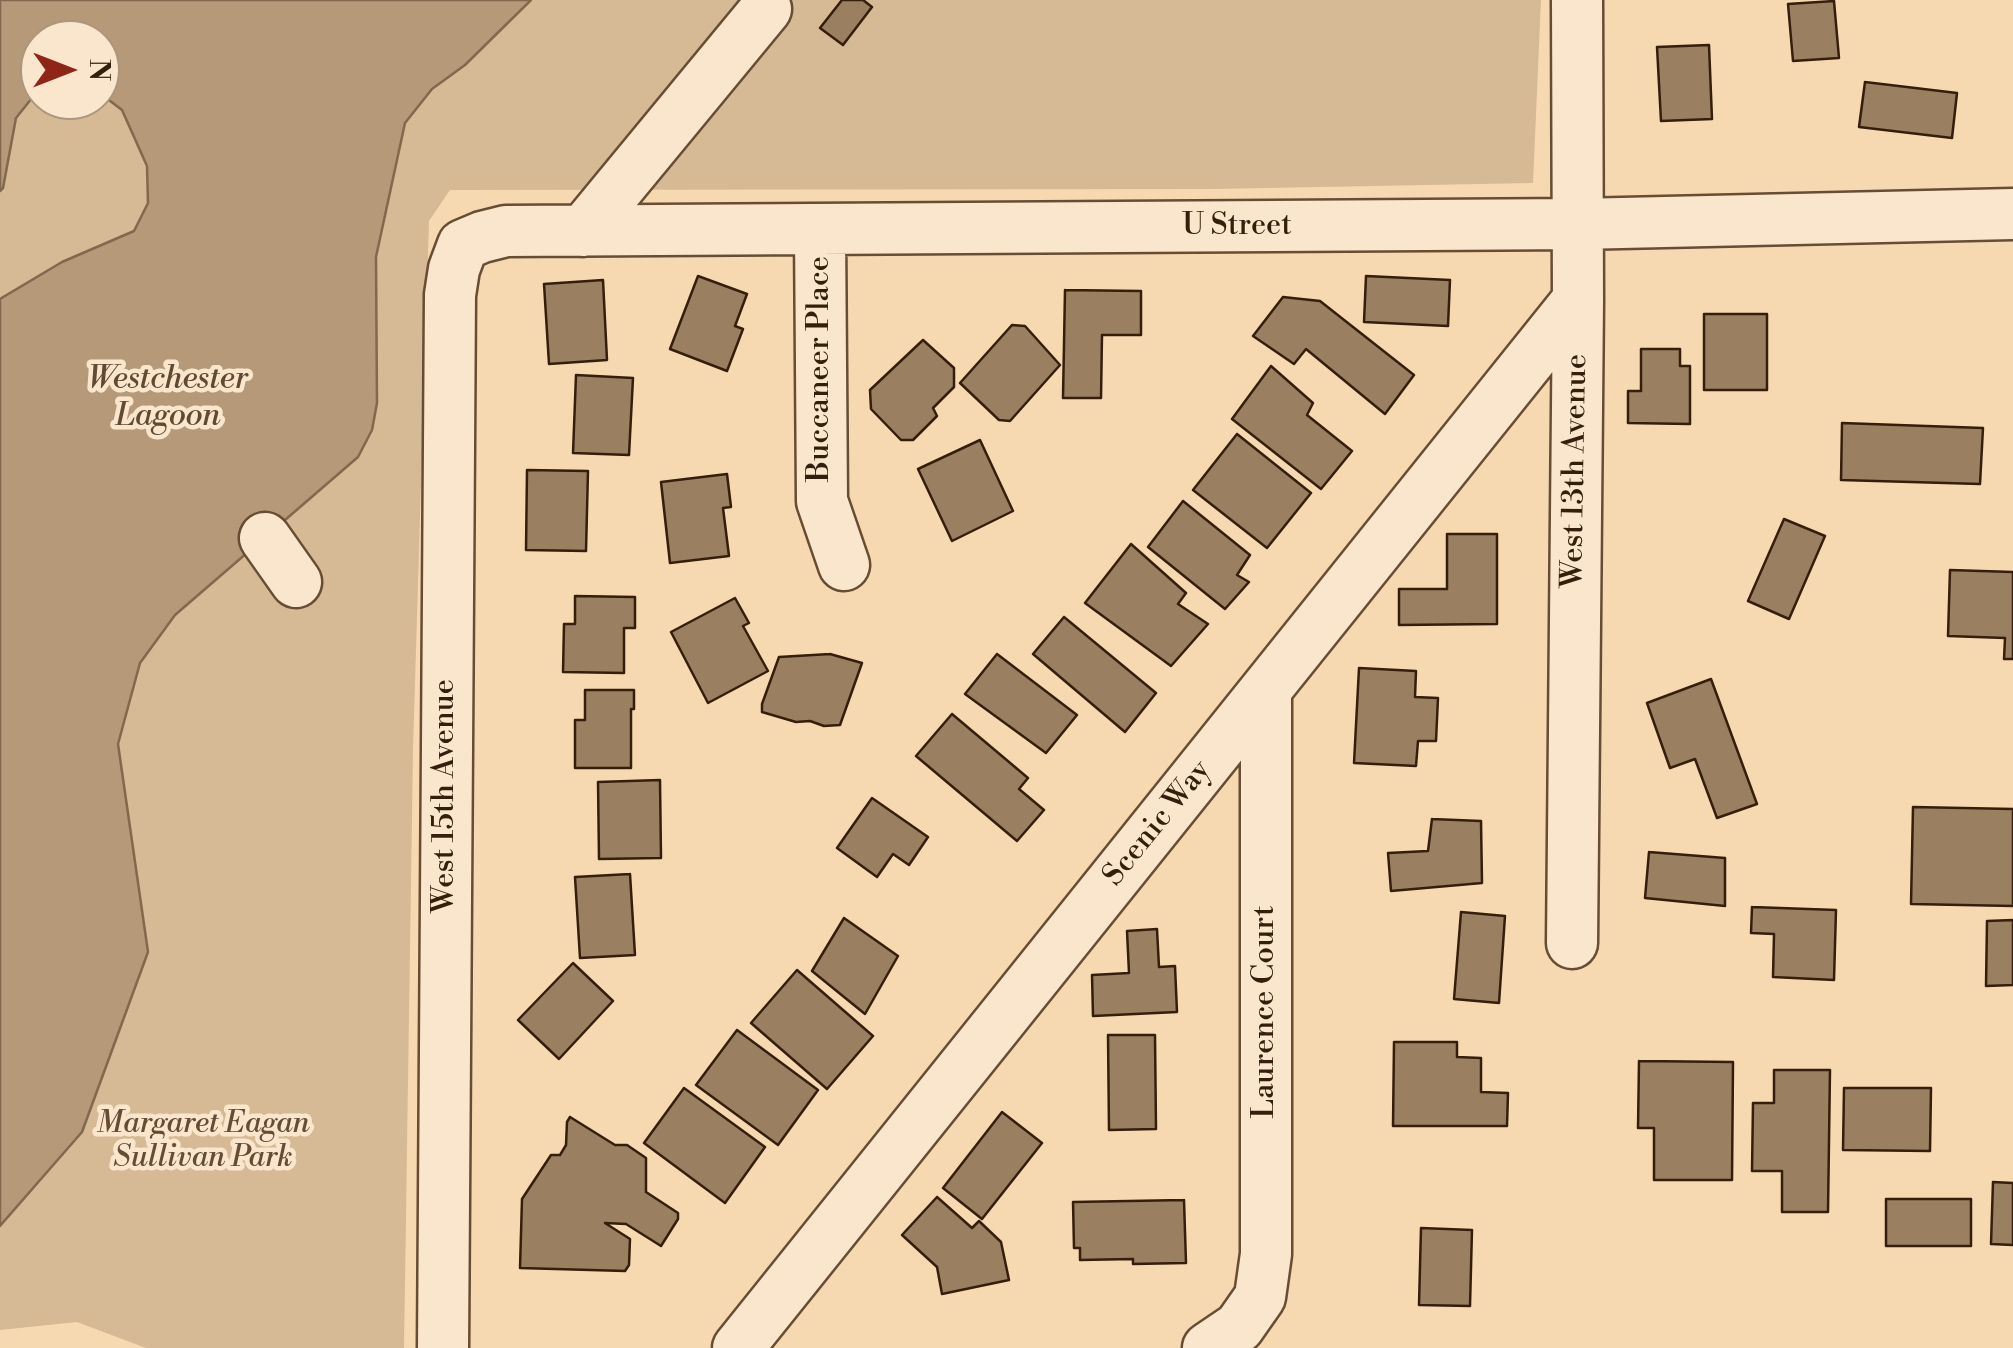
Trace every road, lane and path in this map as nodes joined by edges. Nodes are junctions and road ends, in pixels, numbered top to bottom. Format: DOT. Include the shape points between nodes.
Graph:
graph roads {
  1 [pos="1577,0"];
  2 [pos="766,9"];
  3 [pos="2013,214"];
  4 [pos="1578,224"];
  5 [pos="820,230"];
  6 [pos="583,231"];
  7 [pos="463,245"];
  8 [pos="1578,300"];
  9 [pos="265,538"];
  10 [pos="844,564"];
  11 [pos="296,582"];
  12 [pos="1266,690"];
  13 [pos="1572,943"];
  14 [pos="1246,1330"];
  15 [pos="443,1348"];
  16 [pos="738,1348"];
  1 -- 4 [label="street, West 13th Avenue"];
  2 -- 6 [label="street"];
  3 -- 4 [label="street, U Street"];
  4 -- 5 [label="street, U Street"];
  4 -- 8 [label="street, West 13th Avenue"];
  5 -- 6 [label="street, U Street"];
  5 -- 10 [label="street, Buccaneer Place" via="822,501"];
  6 -- 7 [label="street, U Street" via="506,231"];
  7 -- 15 [label="street, West 15th Avenue" via="450,296"];
  8 -- 12 [label="street, Scenic Way"];
  8 -- 13 [label="street, West 13th Avenue"];
  9 -- 11 [label="street"];
  12 -- 14 [label="street, Laurence Court" via="1266,1254"];
  12 -- 16 [label="street, Scenic Way"];
}
